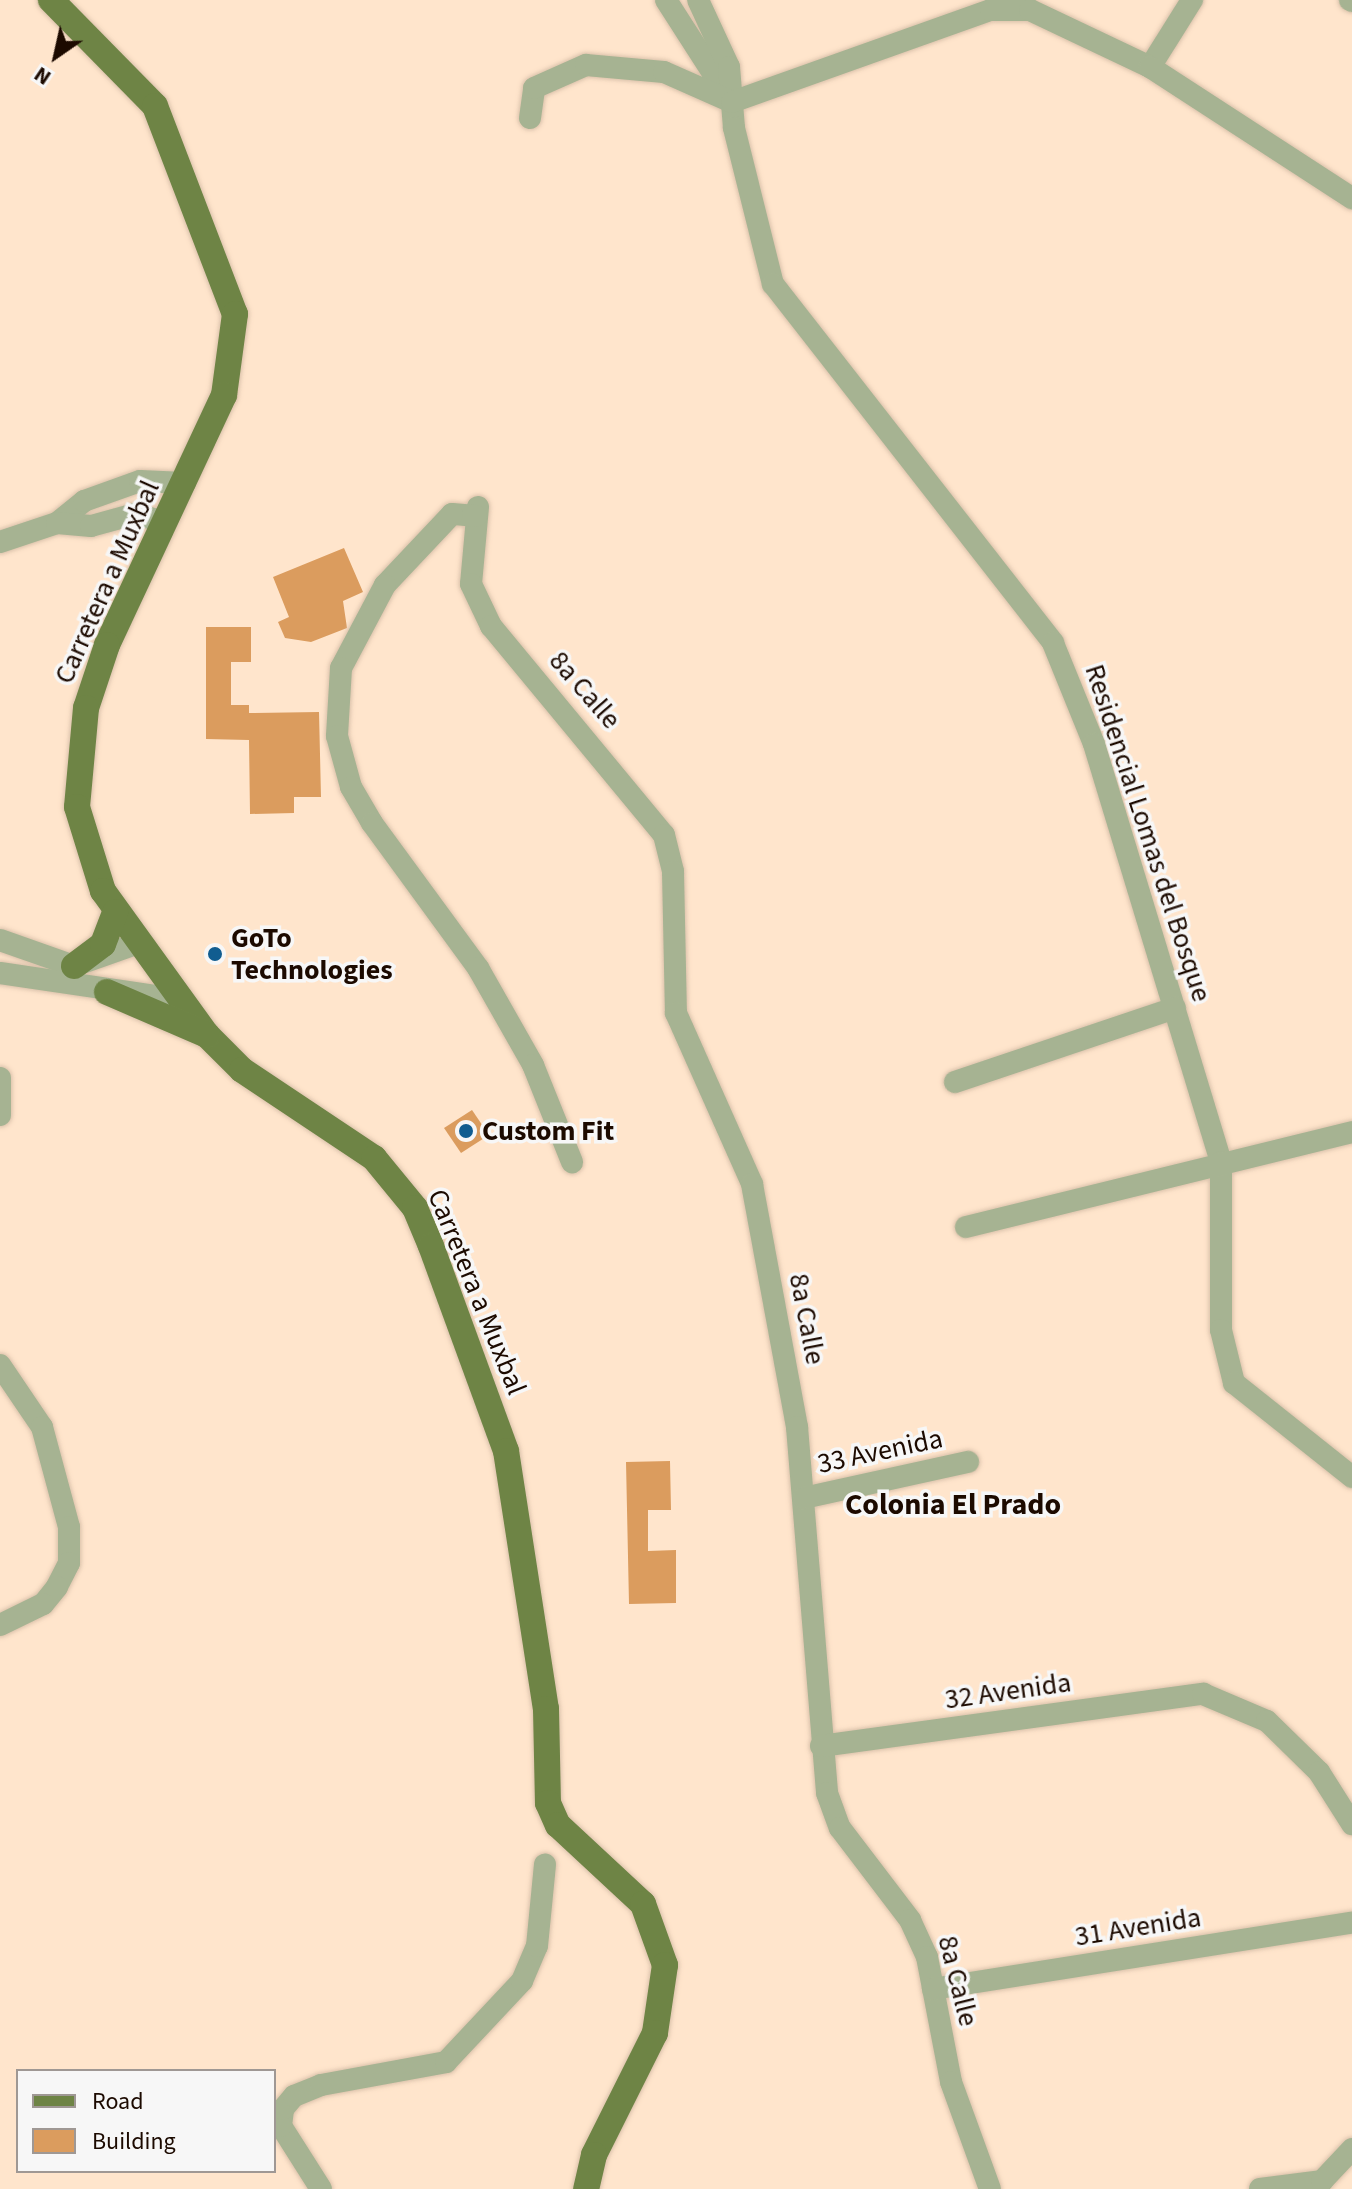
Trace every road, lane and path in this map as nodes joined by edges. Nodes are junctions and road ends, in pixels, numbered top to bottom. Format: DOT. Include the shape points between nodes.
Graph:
graph roads {
  1 [pos="51,0"];
  2 [pos="666,0"];
  3 [pos="698,0"];
  4 [pos="1192,0"];
  5 [pos="1150,67"];
  6 [pos="732,102"];
  7 [pos="530,118"];
  8 [pos="1352,198"];
  9 [pos="185,483"];
  10 [pos="165,522"];
  11 [pos="57,523"];
  12 [pos="0,542"];
  13 [pos="115,912"];
  14 [pos="0,940"];
  15 [pos="139,943"];
  16 [pos="74,966"];
  17 [pos="0,973"];
  18 [pos="107,992"];
  19 [pos="182,1000"];
  20 [pos="1175,1008"];
  21 [pos="207,1035"];
  22 [pos="0,1078"];
  23 [pos="955,1082"];
  24 [pos="0,1115"];
  25 [pos="1352,1132"];
  26 [pos="572,1162"];
  27 [pos="1221,1162"];
  28 [pos="966,1227"];
  29 [pos="0,1365"];
  30 [pos="968,1462"];
  31 [pos="1352,1477"];
  32 [pos="804,1498"];
  33 [pos="0,1625"];
  34 [pos="821,1746"];
  35 [pos="1352,1824"];
  36 [pos="545,1864"];
  37 [pos="1352,1923"];
  38 [pos="933,1989"];
  39 [pos="1352,2149"];
  40 [pos="321,2189"];
  41 [pos="586,2189"];
  42 [pos="990,2189"];
  43 [pos="1260,2189"];
  1 -- 9 [label="main road, Carretera a Muxbal" via="155,106 230,293 230,378"];
  2 -- 6 [label="street"];
  3 -- 6 [label="street" via="729,67"];
  4 -- 5 [label="street"];
  5 -- 6 [label="street" via="1049,15 1010,8"];
  5 -- 8 [label="street"];
  6 -- 7 [label="street" via="664,72 586,65 534,88"];
  6 -- 20 [label="street, Residencial Lomas del Bosque" via="773,284 1053,643 1094,744"];
  9 -- 10 [label="main road, Carretera a Muxbal"];
  9 -- 11 [label="street" via="140,481 84,501"];
  10 -- 11 [label="street" via="135,514 91,526"];
  10 -- 13 [label="main road, Carretera a Muxbal" via="107,645 76,761 77,807 93,869"];
  11 -- 12 [label="street"];
  13 -- 15 [label="main road, Carretera a Muxbal"];
  13 -- 16 [label="main road" via="107,939"];
  14 -- 16 [label="street"];
  15 -- 16 [label="street"];
  15 -- 19 [label="main road, Carretera a Muxbal"];
  17 -- 18 [label="street"];
  18 -- 19 [label="street"];
  18 -- 21 [label="main road"];
  19 -- 21 [label="main road, Carretera a Muxbal"];
  20 -- 23 [label="street"];
  20 -- 27 [label="street, Residencial Lomas del Bosque"];
  21 -- 41 [label="main road, Carretera a Muxbal" via="242,1070 351,1140 398,1184 431,1246 506,1451 546,1709 548,1803 558,1825 643,1904 665,1965 655,2033 594,2155"];
  22 -- 24 [label="street"];
  25 -- 27 [label="street"];
  26 -- 32 [label="street, 8a Calle" via="533,1065 478,968 372,823 351,787 337,736 341,668 385,585 452,514 477,511 471,584 491,626 664,835 673,872 676,1013 752,1184"];
  27 -- 28 [label="street"];
  27 -- 31 [label="street, Residencial Lomas del Bosque" via="1221,1330 1234,1383"];
  29 -- 33 [label="street" via="42,1427 69,1527 69,1563 43,1604"];
  30 -- 32 [label="street, 33 Avenida"];
  32 -- 34 [label="street, 8a Calle"];
  34 -- 35 [label="street, 32 Avenida" via="1203,1694 1267,1721 1319,1772"];
  34 -- 38 [label="street, 8a Calle" via="840,1828 910,1920"];
  36 -- 40 [label="street" via="537,1946 522,1981 446,2062 321,2085 294,2096 283,2109 281,2126"];
  37 -- 38 [label="street, 31 Avenida"];
  38 -- 42 [label="street, 8a Calle" via="951,2082"];
  39 -- 43 [label="street" via="1322,2181"];
}
